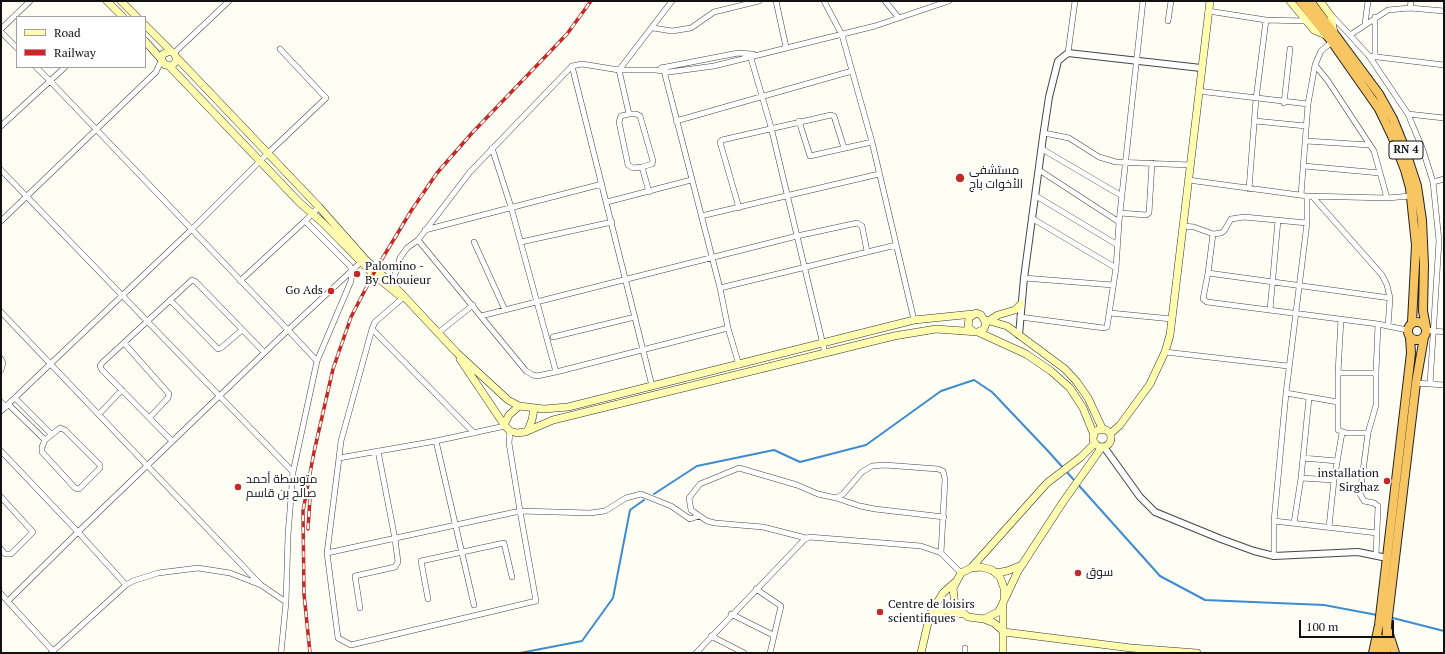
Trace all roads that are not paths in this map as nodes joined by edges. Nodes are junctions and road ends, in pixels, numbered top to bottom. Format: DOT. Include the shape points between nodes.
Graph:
graph roads {
  1 [pos="30,1"];
  2 [pos="107,1"];
  3 [pos="121,1"];
  4 [pos="228,1"];
  5 [pos="672,1"];
  6 [pos="759,1"];
  7 [pos="776,1"];
  8 [pos="824,1"];
  9 [pos="885,1"];
  10 [pos="949,1"];
  11 [pos="1075,1"];
  12 [pos="1143,1"];
  13 [pos="1171,1"];
  14 [pos="1210,1"];
  15 [pos="1290,1"];
  16 [pos="1300,1"];
  17 [pos="1310,1"];
  18 [pos="1320,1"];
  19 [pos="1368,1"];
  20 [pos="1411,1"];
  21 [pos="928,4"];
  22 [pos="1410,8"];
  23 [pos="1444,10"];
  24 [pos="1208,11"];
  25 [pos="1328,11"];
  26 [pos="120,16"];
  27 [pos="136,16"];
  28 [pos="898,17"];
  29 [pos="1375,17"];
  30 [pos="1266,20"];
  31 [pos="1168,21"];
  32 [pos="1306,21"];
  33 [pos="1365,24"];
  34 [pos="146,26"];
  35 [pos="653,28"];
  36 [pos="1,30"];
  37 [pos="842,35"];
  38 [pos="1350,35"];
  39 [pos="1331,37"];
  40 [pos="146,42"];
  41 [pos="16,47"];
  42 [pos="786,47"];
  43 [pos="1290,48"];
  44 [pos="280,49"];
  45 [pos="1068,53"];
  46 [pos="174,54"];
  47 [pos="750,55"];
  48 [pos="1372,57"];
  49 [pos="161,60"];
  50 [pos="1136,61"];
  51 [pos="1315,65"];
  52 [pos="1444,65"];
  53 [pos="572,66"];
  54 [pos="169,67"];
  55 [pos="37,68"];
  56 [pos="63,68"];
  57 [pos="1201,68"];
  58 [pos="663,69"];
  59 [pos="619,70"];
  60 [pos="156,72"];
  61 [pos="852,72"];
  62 [pos="50,81"];
  63 [pos="1198,91"];
  64 [pos="763,97"];
  65 [pos="1256,99"];
  66 [pos="1284,102"];
  67 [pos="1308,104"];
  68 [pos="629,114"];
  69 [pos="1408,114"];
  70 [pos="1444,118"];
  71 [pos="676,121"];
  72 [pos="799,121"];
  73 [pos="1255,121"];
  74 [pos="1,126"];
  75 [pos="1306,126"];
  76 [pos="771,127"];
  77 [pos="95,130"];
  78 [pos="1044,133"];
  79 [pos="1306,141"];
  80 [pos="872,142"];
  81 [pos="1370,145"];
  82 [pos="492,148"];
  83 [pos="844,148"];
  84 [pos="1042,149"];
  85 [pos="267,154"];
  86 [pos="260,161"];
  87 [pos="1126,162"];
  88 [pos="1152,162"];
  89 [pos="1190,165"];
  90 [pos="1304,166"];
  91 [pos="642,167"];
  92 [pos="1,170"];
  93 [pos="1038,170"];
  94 [pos="1380,173"];
  95 [pos="879,174"];
  96 [pos="1444,179"];
  97 [pos="691,180"];
  98 [pos="1188,180"];
  99 [pos="1432,182"];
  100 [pos="602,184"];
  101 [pos="1249,189"];
  102 [pos="649,192"];
  103 [pos="1301,195"];
  104 [pos="786,196"];
  105 [pos="1036,196"];
  106 [pos="1122,196"];
  107 [pos="1307,196"];
  108 [pos="1411,196"];
  109 [pos="1313,197"];
  110 [pos="26,198"];
  111 [pos="1388,198"];
  112 [pos="607,202"];
  113 [pos="512,206"];
  114 [pos="318,207"];
  115 [pos="739,208"];
  116 [pos="312,213"];
  117 [pos="1120,213"];
  118 [pos="701,216"];
  119 [pos="1033,219"];
  120 [pos="1278,220"];
  121 [pos="1,221"];
  122 [pos="305,221"];
  123 [pos="612,222"];
  124 [pos="1118,222"];
  125 [pos="1307,223"];
  126 [pos="1183,226"];
  127 [pos="191,230"];
  128 [pos="425,230"];
  129 [pos="1213,234"];
  130 [pos="797,236"];
  131 [pos="418,240"];
  132 [pos="474,242"];
  133 [pos="521,242"];
  134 [pos="1116,244"];
  135 [pos="896,245"];
  136 [pos="867,251"];
  137 [pos="712,258"];
  138 [pos="362,262"];
  139 [pos="805,268"];
  140 [pos="1116,268"];
  141 [pos="352,271"];
  142 [pos="1208,273"];
  143 [pos="1024,278"];
  144 [pos="625,279"];
  145 [pos="240,281"];
  146 [pos="1271,283"];
  147 [pos="392,284"];
  148 [pos="1113,286"];
  149 [pos="1299,287"];
  150 [pos="720,288"];
  151 [pos="122,295"];
  152 [pos="404,297"];
  153 [pos="1390,298"];
  154 [pos="170,300"];
  155 [pos="536,301"];
  156 [pos="1021,304"];
  157 [pos="473,305"];
  158 [pos="505,310"];
  159 [pos="1270,310"];
  160 [pos="1,312"];
  161 [pos="1110,313"];
  162 [pos="1296,313"];
  163 [pos="973,314"];
  164 [pos="482,316"];
  165 [pos="635,317"];
  166 [pos="1020,317"];
  167 [pos="1172,319"];
  168 [pos="1341,319"];
  169 [pos="914,320"];
  170 [pos="988,320"];
  171 [pos="147,321"];
  172 [pos="1412,322"];
  173 [pos="1378,324"];
  174 [pos="1388,326"];
  175 [pos="728,328"];
  176 [pos="372,329"];
  177 [pos="242,330"];
  178 [pos="288,330"];
  179 [pos="1427,331"];
  180 [pos="975,332"];
  181 [pos="1444,332"];
  182 [pos="438,333"];
  183 [pos="1409,334"];
  184 [pos="1019,335"];
  185 [pos="553,337"];
  186 [pos="124,343"];
  187 [pos="824,344"];
  188 [pos="644,350"];
  189 [pos="264,352"];
  190 [pos="1165,352"];
  191 [pos="457,353"];
  192 [pos="825,353"];
  193 [pos="1,359"];
  194 [pos="317,361"];
  195 [pos="50,364"];
  196 [pos="739,365"];
  197 [pos="1288,366"];
  198 [pos="1,370"];
  199 [pos="556,372"];
  200 [pos="1338,373"];
  201 [pos="1376,373"];
  202 [pos="1416,383"];
  203 [pos="1430,384"];
  204 [pos="1444,385"];
  205 [pos="652,386"];
  206 [pos="122,390"];
  207 [pos="1286,393"];
  208 [pos="219,396"];
  209 [pos="15,398"];
  210 [pos="1310,398"];
  211 [pos="1,402"];
  212 [pos="1338,402"];
  213 [pos="7,406"];
  214 [pos="519,406"];
  215 [pos="534,409"];
  216 [pos="1,412"];
  217 [pos="99,414"];
  218 [pos="150,417"];
  219 [pos="507,427"];
  220 [pos="528,430"];
  221 [pos="1103,430"];
  222 [pos="474,433"];
  223 [pos="1342,433"];
  224 [pos="1368,433"];
  225 [pos="51,434"];
  226 [pos="1110,434"];
  227 [pos="1094,435"];
  228 [pos="45,440"];
  229 [pos="172,441"];
  230 [pos="436,441"];
  231 [pos="1095,443"];
  232 [pos="1103,447"];
  233 [pos="1,451"];
  234 [pos="378,451"];
  235 [pos="339,458"];
  236 [pos="1303,458"];
  237 [pos="1337,461"];
  238 [pos="148,465"];
  239 [pos="293,472"];
  240 [pos="1301,478"];
  241 [pos="1334,480"];
  242 [pos="1,497"];
  243 [pos="836,498"];
  244 [pos="520,511"];
  245 [pos="699,516"];
  246 [pos="944,517"];
  247 [pos="1274,521"];
  248 [pos="1294,524"];
  249 [pos="454,525"];
  250 [pos="1329,527"];
  251 [pos="78,532"];
  252 [pos="1377,534"];
  253 [pos="806,538"];
  254 [pos="395,539"];
  255 [pos="1,549"];
  256 [pos="461,552"];
  257 [pos="940,552"];
  258 [pos="327,553"];
  259 [pos="1376,555"];
  260 [pos="1274,556"];
  261 [pos="1387,558"];
  262 [pos="1022,564"];
  263 [pos="971,568"];
  264 [pos="962,573"];
  265 [pos="996,573"];
  266 [pos="512,577"];
  267 [pos="954,582"];
  268 [pos="126,585"];
  269 [pos="261,585"];
  270 [pos="756,589"];
  271 [pos="1,594"];
  272 [pos="428,599"];
  273 [pos="8,601"];
  274 [pos="1004,601"];
  275 [pos="286,602"];
  276 [pos="474,605"];
  277 [pos="360,608"];
  278 [pos="731,614"];
  279 [pos="930,614"];
  280 [pos="963,614"];
  281 [pos="984,619"];
  282 [pos="1383,625"];
  283 [pos="1004,632"];
  284 [pos="711,636"];
  285 [pos="774,636"];
  286 [pos="1131,650"];
  287 [pos="52,652"];
  288 [pos="281,653"];
  289 [pos="696,653"];
  290 [pos="744,653"];
  291 [pos="770,653"];
  292 [pos="921,653"];
  293 [pos="1003,653"];
  294 [pos="1197,653"];
  295 [pos="1374,653"];
  296 [pos="1386,653"];
  297 [pos="1394,653"];
  1 -- 36 [label="street"];
  2 -- 26 [label="main road"];
  3 -- 27 [label="main road"];
  4 -- 46 [label="street"];
  5 -- 35 [label="street"];
  6 -- 35 [label="street" via="714,12 691,28 672,31"];
  7 -- 42 [label="street"];
  8 -- 37 [label="street"];
  9 -- 28 [label="street"];
  10 -- 21 [label="street"];
  11 -- 45 [label="street"];
  12 -- 50 [label="street"];
  13 -- 31 [label="street"];
  14 -- 24 [label="main road"];
  15 -- 32 [label="main road"];
  16 -- 39 [label="highway, RN 4"];
  17 -- 39 [label="highway, RN 4"];
  18 -- 25 [label="main road"];
  19 -- 33 [label="street"];
  20 -- 22 [label="street"];
  21 -- 28 [label="street"];
  22 -- 23 [label="street"];
  22 -- 29 [label="street" via="1388,10"];
  24 -- 30 [label="street"];
  24 -- 57 [label="main road"];
  25 -- 38 [label="street"];
  25 -- 39 [label="main road" via="1333,23"];
  28 -- 37 [label="street"];
  29 -- 33 [label="street"];
  29 -- 48 [label="street"];
  30 -- 32 [label="street"];
  30 -- 65 [label="street"];
  32 -- 39 [label="main road" via="1318,32"];
  33 -- 38 [label="street"];
  34 -- 46 [label="main road"];
  35 -- 59 [label="street"];
  36 -- 41 [label="street"];
  37 -- 42 [label="street"];
  37 -- 61 [label="street"];
  38 -- 48 [label="street"];
  39 -- 51 [label="street"];
  39 -- 108 [label="highway, RN 4" via="1386,122 1405,170"];
  39 -- 179 [label="highway, RN 4" via="1368,78 1387,107 1409,160 1417,186 1422,220 1423,311"];
  40 -- 49 [label="main road"];
  42 -- 47 [label="street"];
  43 -- 66 [label="street"];
  44 -- 85 [label="street" via="326,98"];
  45 -- 50 [label="street"];
  45 -- 78 [label="street" via="1061,57 1056,66"];
  46 -- 49 [label="main road" via="165,52"];
  46 -- 54 [label="main road" via="174,65"];
  46 -- 85 [label="main road"];
  47 -- 58 [label="street" via="738,53"];
  47 -- 58 [label="street" via="714,66 678,72"];
  47 -- 64 [label="street"];
  48 -- 52 [label="street"];
  48 -- 69 [label="street"];
  49 -- 54 [label="main road"];
  49 -- 60 [label="street"];
  50 -- 57 [label="street"];
  50 -- 87 [label="street"];
  51 -- 67 [label="street"];
  51 -- 81 [label="street"];
  53 -- 59 [label="street" via="582,64"];
  53 -- 82 [label="street"];
  53 -- 100 [label="street"];
  54 -- 60 [label="street"];
  54 -- 86 [label="main road"];
  55 -- 62 [label="street"];
  56 -- 62 [label="street"];
  57 -- 63 [label="main road"];
  58 -- 59 [label="street"];
  58 -- 71 [label="street"];
  59 -- 68 [label="street"];
  60 -- 77 [label="street"];
  61 -- 64 [label="street"];
  61 -- 80 [label="street"];
  62 -- 74 [label="street"];
  62 -- 77 [label="street"];
  63 -- 65 [label="street"];
  63 -- 89 [label="main road"];
  64 -- 71 [label="street"];
  64 -- 76 [label="street"];
  65 -- 66 [label="street"];
  65 -- 73 [label="street"];
  66 -- 67 [label="street"];
  67 -- 75 [label="street"];
  68 -- 91 [label="street" via="640,116 653,161"];
  68 -- 91 [label="street" via="620,116 618,122 628,165 633,168"];
  69 -- 70 [label="street"];
  69 -- 99 [label="street" via="1423,150"];
  71 -- 97 [label="street"];
  72 -- 76 [label="street"];
  72 -- 83 [label="street" via="833,115"];
  72 -- 83 [label="street" via="810,156"];
  73 -- 75 [label="street"];
  73 -- 101 [label="street"];
  75 -- 79 [label="street"];
  76 -- 104 [label="street"];
  76 -- 115 [label="street" via="720,141"];
  77 -- 110 [label="street"];
  77 -- 127 [label="street"];
  78 -- 84 [label="street"];
  78 -- 87 [label="street" via="1069,138 1099,156 1116,162"];
  79 -- 81 [label="street"];
  79 -- 90 [label="street"];
  80 -- 83 [label="street"];
  80 -- 95 [label="street"];
  81 -- 94 [label="street" via="1376,155"];
  82 -- 113 [label="street"];
  82 -- 128 [label="street" via="453,192"];
  84 -- 93 [label="street"];
  84 -- 106 [label="street"];
  85 -- 86 [label="street"];
  85 -- 114 [label="main road"];
  86 -- 116 [label="main road"];
  86 -- 127 [label="street"];
  87 -- 88 [label="street"];
  87 -- 106 [label="street"];
  88 -- 89 [label="street"];
  88 -- 117 [label="street" via="1149,213"];
  89 -- 98 [label="main road"];
  90 -- 94 [label="street"];
  90 -- 103 [label="street"];
  91 -- 102 [label="street"];
  92 -- 110 [label="street"];
  93 -- 105 [label="street"];
  93 -- 124 [label="street"];
  94 -- 111 [label="street"];
  95 -- 104 [label="street"];
  95 -- 135 [label="street"];
  96 -- 99 [label="street"];
  97 -- 102 [label="street"];
  97 -- 118 [label="street"];
  98 -- 101 [label="street"];
  98 -- 126 [label="main road"];
  99 -- 179 [label="street" via="1439,241"];
  100 -- 112 [label="street"];
  100 -- 113 [label="street"];
  101 -- 103 [label="street"];
  102 -- 112 [label="street"];
  103 -- 107 [label="street"];
  104 -- 115 [label="street"];
  104 -- 130 [label="street"];
  105 -- 119 [label="street"];
  105 -- 134 [label="street"];
  106 -- 117 [label="street"];
  107 -- 109 [label="street"];
  107 -- 125 [label="street"];
  108 -- 111 [label="street"];
  108 -- 172 [label="highway, RN 4" via="1416,257"];
  109 -- 111 [label="street"];
  109 -- 153 [label="street" via="1382,275"];
  110 -- 121 [label="street"];
  110 -- 151 [label="street"];
  112 -- 123 [label="street"];
  113 -- 128 [label="street"];
  113 -- 133 [label="street"];
  114 -- 116 [label="street"];
  114 -- 147 [label="main road" via="365,259"];
  115 -- 118 [label="street"];
  116 -- 122 [label="street"];
  116 -- 138 [label="main road"];
  117 -- 124 [label="street"];
  118 -- 137 [label="street"];
  119 -- 140 [label="street"];
  119 -- 143 [label="street"];
  120 -- 125 [label="street"];
  120 -- 129 [label="street" via="1234,218 1221,233"];
  120 -- 146 [label="street"];
  122 -- 141 [label="street"];
  122 -- 145 [label="street"];
  123 -- 133 [label="street"];
  123 -- 144 [label="street"];
  124 -- 134 [label="street"];
  125 -- 149 [label="street"];
  126 -- 129 [label="street"];
  126 -- 167 [label="main road"];
  127 -- 145 [label="street"];
  127 -- 151 [label="street"];
  128 -- 131 [label="street"];
  129 -- 142 [label="street"];
  130 -- 136 [label="street" via="859,223 862,226"];
  130 -- 137 [label="street"];
  130 -- 139 [label="street"];
  131 -- 147 [label="street" via="407,248 400,258"];
  131 -- 157 [label="street"];
  132 -- 158 [label="street"];
  133 -- 155 [label="street"];
  134 -- 140 [label="street"];
  135 -- 136 [label="street"];
  135 -- 169 [label="street"];
  136 -- 139 [label="street"];
  137 -- 144 [label="street"];
  137 -- 150 [label="street"];
  138 -- 141 [label="street"];
  138 -- 152 [label="main road" via="388,288"];
  139 -- 150 [label="street"];
  139 -- 187 [label="street"];
  140 -- 148 [label="street"];
  141 -- 178 [label="street"];
  141 -- 194 [label="street" via="351,281"];
  142 -- 146 [label="street"];
  142 -- 159 [label="street" via="1203,299 1205,301"];
  143 -- 148 [label="street"];
  143 -- 156 [label="street"];
  144 -- 155 [label="street"];
  144 -- 165 [label="street"];
  145 -- 178 [label="street"];
  146 -- 149 [label="street"];
  146 -- 159 [label="street"];
  147 -- 152 [label="main road"];
  148 -- 161 [label="street"];
  149 -- 153 [label="street"];
  149 -- 162 [label="street"];
  150 -- 175 [label="street"];
  151 -- 171 [label="street"];
  151 -- 195 [label="street"];
  152 -- 176 [label="street" via="375,322"];
  152 -- 182 [label="main road"];
  153 -- 174 [label="street"];
  154 -- 171 [label="street"];
  154 -- 177 [label="street" via="218,349"];
  154 -- 177 [label="street" via="190,281 194,281"];
  155 -- 158 [label="street"];
  155 -- 199 [label="street"];
  156 -- 166 [label="street"];
  156 -- 170 [label="main road" via="1015,310"];
  157 -- 164 [label="street"];
  157 -- 182 [label="street"];
  158 -- 164 [label="street"];
  159 -- 162 [label="street"];
  160 -- 195 [label="street"];
  161 -- 166 [label="street" via="1107,327 1104,328"];
  161 -- 167 [label="street"];
  162 -- 168 [label="street"];
  162 -- 197 [label="street"];
  163 -- 169 [label="main road"];
  163 -- 170 [label="main road" via="982,315"];
  163 -- 180 [label="main road" via="968,321 968,327"];
  164 -- 199 [label="street" via="526,371 537,376"];
  165 -- 185 [label="street"];
  165 -- 188 [label="street"];
  166 -- 184 [label="street"];
  167 -- 190 [label="main road"];
  168 -- 173 [label="street"];
  168 -- 200 [label="street"];
  169 -- 187 [label="main road"];
  170 -- 180 [label="main road" via="984,329"];
  170 -- 184 [label="main road" via="1007,326"];
  171 -- 186 [label="street"];
  171 -- 208 [label="street"];
  172 -- 179 [label="highway" via="1420,321"];
  172 -- 183 [label="highway"];
  173 -- 174 [label="street"];
  173 -- 201 [label="street"];
  174 -- 183 [label="street"];
  175 -- 188 [label="street"];
  175 -- 196 [label="street"];
  176 -- 222 [label="street"];
  176 -- 235 [label="street" via="341,441"];
  177 -- 189 [label="street"];
  178 -- 189 [label="street"];
  178 -- 194 [label="street"];
  179 -- 181 [label="street"];
  179 -- 183 [label="highway" via="1417,340"];
  179 -- 202 [label="highway, RN 4"];
  179 -- 203 [label="street"];
  180 -- 192 [label="main road" via="921,330"];
  180 -- 227 [label="main road" via="1026,354 1052,371 1070,388 1083,408"];
  182 -- 191 [label="main road"];
  183 -- 261 [label="highway, RN 4" via="1411,353"];
  184 -- 221 [label="main road" via="1077,382 1088,398"];
  186 -- 206 [label="street" via="100,366"];
  186 -- 218 [label="street" via="169,393 168,398"];
  187 -- 192 [label="street"];
  187 -- 196 [label="main road"];
  188 -- 199 [label="street"];
  188 -- 205 [label="street"];
  189 -- 208 [label="street"];
  190 -- 197 [label="street"];
  190 -- 226 [label="main road" via="1150,384 1120,425"];
  191 -- 214 [label="main road" via="508,400"];
  191 -- 219 [label="main road"];
  192 -- 220 [label="main road" via="553,420"];
  193 -- 198 [label="street"];
  194 -- 239 [label="street"];
  195 -- 209 [label="street"];
  195 -- 217 [label="street"];
  196 -- 205 [label="main road"];
  197 -- 207 [label="street"];
  200 -- 201 [label="street"];
  200 -- 212 [label="street"];
  201 -- 224 [label="street" via="1376,405"];
  202 -- 203 [label="street"];
  202 -- 282 [label="highway, RN 4" via="1392,589"];
  203 -- 204 [label="street"];
  205 -- 215 [label="main road" via="568,407"];
  206 -- 217 [label="street"];
  206 -- 218 [label="street"];
  207 -- 210 [label="street"];
  207 -- 247 [label="street"];
  208 -- 229 [label="street"];
  208 -- 239 [label="street"];
  209 -- 213 [label="street"];
  209 -- 225 [label="street"];
  210 -- 212 [label="street"];
  210 -- 236 [label="street"];
  211 -- 213 [label="street"];
  212 -- 223 [label="street" via="1338,428"];
  213 -- 216 [label="street"];
  213 -- 228 [label="street"];
  214 -- 215 [label="main road"];
  214 -- 219 [label="main road" via="509,415"];
  215 -- 220 [label="main road"];
  217 -- 238 [label="street"];
  218 -- 229 [label="street"];
  219 -- 220 [label="main road" via="517,433"];
  219 -- 222 [label="street"];
  219 -- 244 [label="street"];
  221 -- 226 [label="main road"];
  221 -- 227 [label="main road"];
  222 -- 230 [label="street"];
  223 -- 224 [label="street"];
  223 -- 237 [label="street"];
  224 -- 252 [label="street" via="1360,494 1364,501 1378,506"];
  225 -- 228 [label="street"];
  225 -- 228 [label="street" via="58,428 63,428 100,465 100,468 80,488 75,488 43,454"];
  226 -- 232 [label="main road" via="1111,442"];
  227 -- 231 [label="main road"];
  229 -- 238 [label="street"];
  230 -- 234 [label="street"];
  230 -- 249 [label="street"];
  231 -- 232 [label="main road"];
  231 -- 263 [label="main road" via="1047,483"];
  232 -- 260 [label="street" via="1140,497 1155,512 1240,546"];
  232 -- 262 [label="main road" via="1062,502"];
  233 -- 251 [label="street"];
  234 -- 235 [label="street"];
  234 -- 254 [label="street"];
  235 -- 258 [label="street"];
  236 -- 237 [label="street"];
  236 -- 240 [label="street"];
  237 -- 241 [label="street"];
  238 -- 251 [label="street"];
  238 -- 269 [label="street"];
  239 -- 275 [label="street"];
  240 -- 241 [label="street"];
  240 -- 248 [label="street"];
  241 -- 250 [label="street"];
  242 -- 255 [label="street" via="33,532 11,554 5,554"];
  243 -- 245 [label="street" via="739,468 700,484 689,498 690,506"];
  243 -- 246 [label="street" via="875,509"];
  243 -- 246 [label="street" via="843,494 862,472 872,466 938,469 945,475"];
  244 -- 245 [label="street" via="605,511 626,498 641,494 671,506 690,519"];
  244 -- 249 [label="street"];
  244 -- 258 [label="street" via="536,601 351,645 338,638"];
  245 -- 253 [label="street" via="715,523 763,527"];
  246 -- 257 [label="street"];
  247 -- 248 [label="street"];
  247 -- 260 [label="street"];
  248 -- 250 [label="street"];
  249 -- 254 [label="street"];
  249 -- 256 [label="street"];
  250 -- 252 [label="street"];
  251 -- 268 [label="street"];
  251 -- 273 [label="street"];
  252 -- 259 [label="street"];
  253 -- 257 [label="street" via="921,546"];
  253 -- 270 [label="street"];
  254 -- 258 [label="street"];
  254 -- 277 [label="street" via="398,562 395,567 355,576"];
  256 -- 266 [label="street" via="504,543"];
  256 -- 272 [label="street" via="421,561"];
  256 -- 276 [label="street"];
  257 -- 264 [label="street"];
  259 -- 260 [label="street" via="1358,552"];
  259 -- 261 [label="street"];
  261 -- 282 [label="highway, RN 4" via="1383,586"];
  262 -- 265 [label="main road"];
  262 -- 274 [label="main road"];
  263 -- 264 [label="main road"];
  263 -- 265 [label="main road" via="987,568"];
  264 -- 267 [label="main road"];
  265 -- 274 [label="main road" via="1003,582"];
  267 -- 279 [label="main road" via="943,593"];
  267 -- 280 [label="main road" via="953,600"];
  268 -- 269 [label="street" via="158,573 198,568 230,573"];
  268 -- 287 [label="street"];
  269 -- 275 [label="street"];
  270 -- 278 [label="street"];
  270 -- 285 [label="street" via="781,606"];
  271 -- 273 [label="street"];
  273 -- 287 [label="street"];
  274 -- 281 [label="main road" via="998,612"];
  274 -- 283 [label="main road"];
  275 -- 288 [label="street"];
  278 -- 284 [label="street"];
  278 -- 285 [label="street"];
  279 -- 280 [label="main road" via="946,610"];
  279 -- 292 [label="main road"];
  280 -- 281 [label="main road" via="973,619"];
  281 -- 283 [label="main road" via="1000,627"];
  282 -- 295 [label="highway"];
  282 -- 296 [label="highway, RN 4"];
  282 -- 297 [label="highway"];
  283 -- 286 [label="main road"];
  283 -- 293 [label="main road"];
  284 -- 289 [label="street"];
  284 -- 290 [label="street"];
  285 -- 291 [label="street"];
  286 -- 294 [label="main road"];
}
